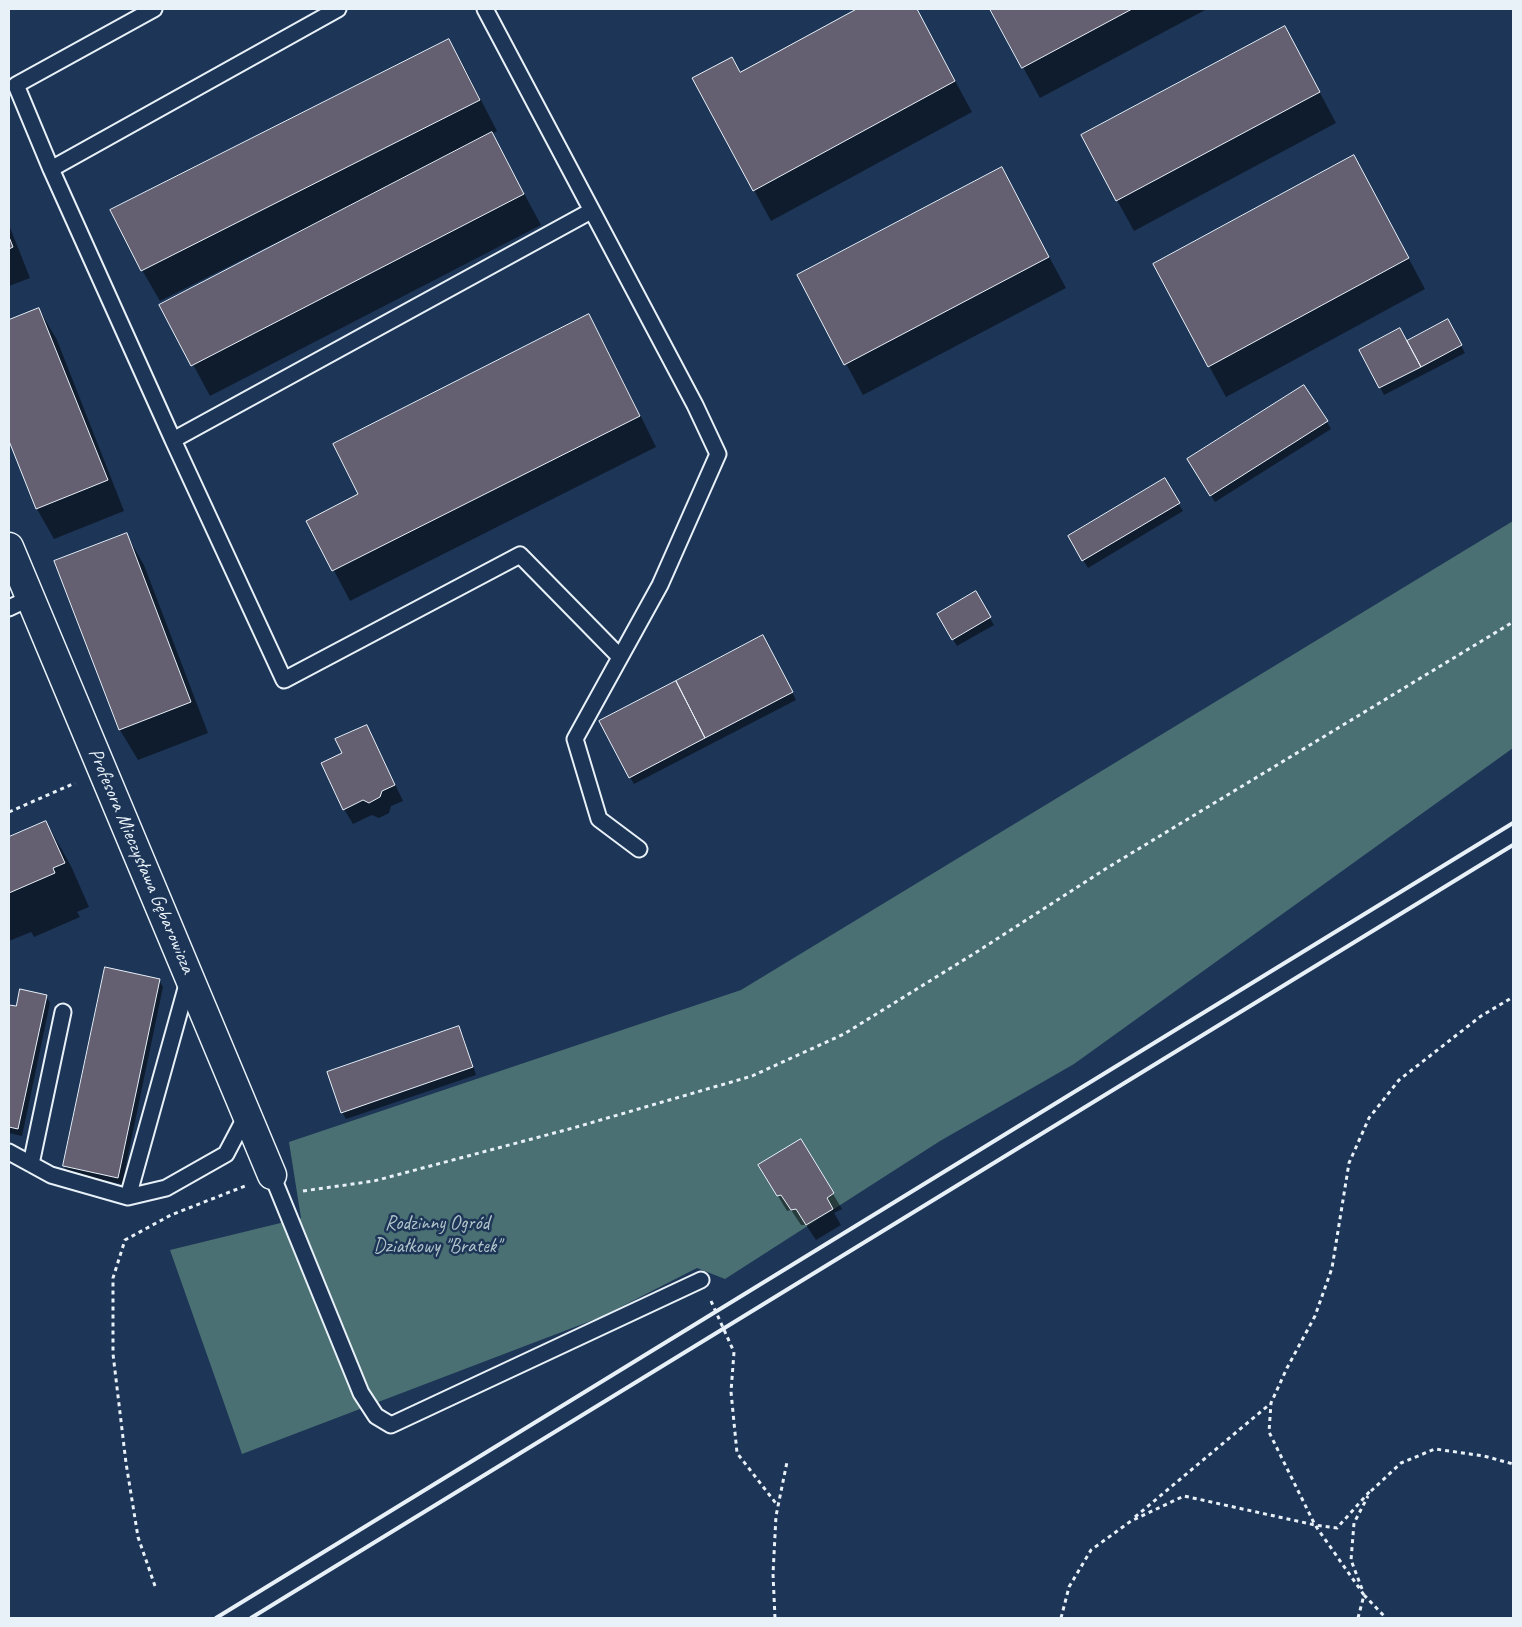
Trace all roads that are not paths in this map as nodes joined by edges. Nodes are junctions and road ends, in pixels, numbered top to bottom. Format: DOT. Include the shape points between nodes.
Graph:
graph roads {
  1 [pos="154,9"];
  2 [pos="338,9"];
  3 [pos="485,9"];
  4 [pos="51,169"];
  5 [pos="591,211"];
  6 [pos="173,440"];
  7 [pos="9,547"];
  8 [pos="20,603"];
  9 [pos="620,657"];
  10 [pos="638,849"];
  11 [pos="190,977"];
  12 [pos="63,1012"];
  13 [pos="247,1114"];
  14 [pos="9,1152"];
  15 [pos="31,1164"];
  16 [pos="276,1185"];
  17 [pos="128,1196"];
  18 [pos="701,1280"];
  1 -- 4 [label="lane" via="16,85"];
  2 -- 4 [label="lane"];
  3 -- 5 [label="lane"];
  4 -- 6 [label="lane"];
  5 -- 6 [label="lane"];
  5 -- 9 [label="lane" via="718,454 660,584"];
  6 -- 9 [label="lane" via="284,680 520,555"];
  7 -- 8 [label="street, Profesora Mieczysława Gębarowicza"];
  8 -- 11 [label="street, Profesora Mieczysława Gębarowicza" via="103,771"];
  9 -- 10 [label="lane" via="575,739 599,819"];
  11 -- 13 [label="street, Profesora Mieczysława Gębarowicza"];
  11 -- 17 [label="lane"];
  12 -- 15 [label="lane"];
  13 -- 16 [label="street, Profesora Mieczysława Gębarowicza"];
  13 -- 17 [label="lane" via="226,1154 166,1188"];
  14 -- 15 [label="lane"];
  15 -- 17 [label="lane" via="51,1175"];
  16 -- 18 [label="lane" via="361,1393 376,1416 391,1425"];
}
